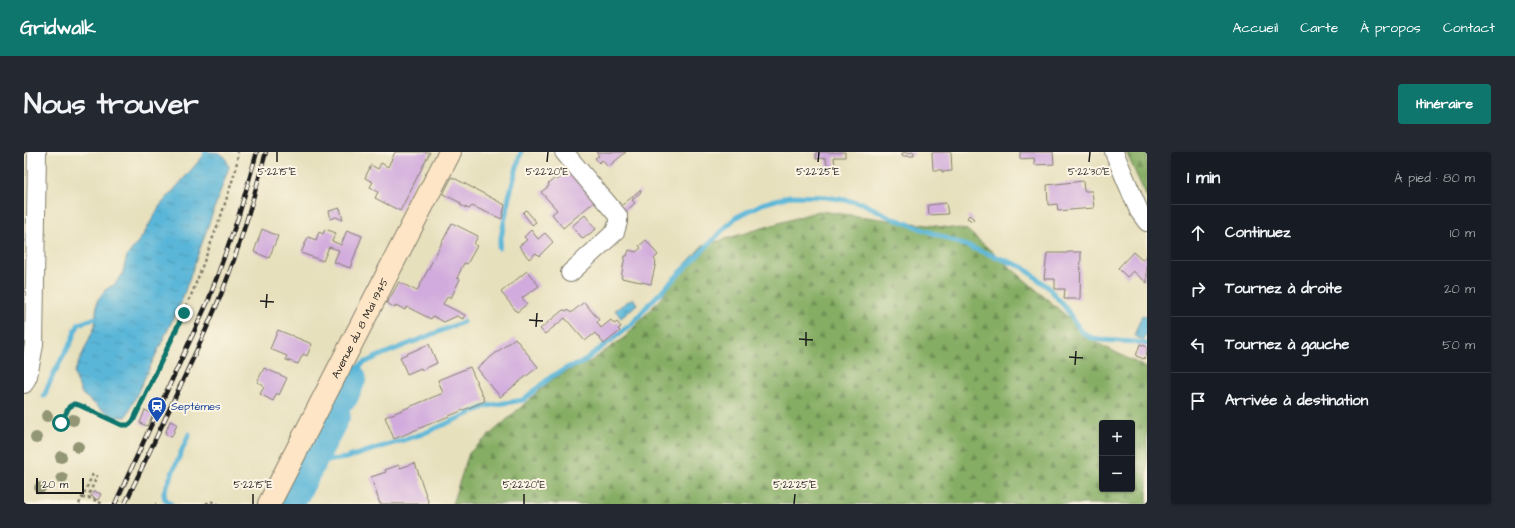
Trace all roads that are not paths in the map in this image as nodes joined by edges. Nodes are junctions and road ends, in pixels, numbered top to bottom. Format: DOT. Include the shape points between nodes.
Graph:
graph roads {
  1 [pos="450,152"];
  2 [pos="564,152"];
  3 [pos="1114,152"];
  4 [pos="32,158"];
  5 [pos="30,203"];
  6 [pos="1147,222"];
  7 [pos="570,273"];
  8 [pos="24,384"];
  9 [pos="269,504"];
  1 -- 9 [label="main road, Avenue du 8 Mai 1945"];
  2 -- 7 [label="street" via="618,216 614,232"];
  3 -- 6 [label="street" via="1139,211"];
  4 -- 5 [label="street"];
  5 -- 8 [label="street" via="34,345"];
}
